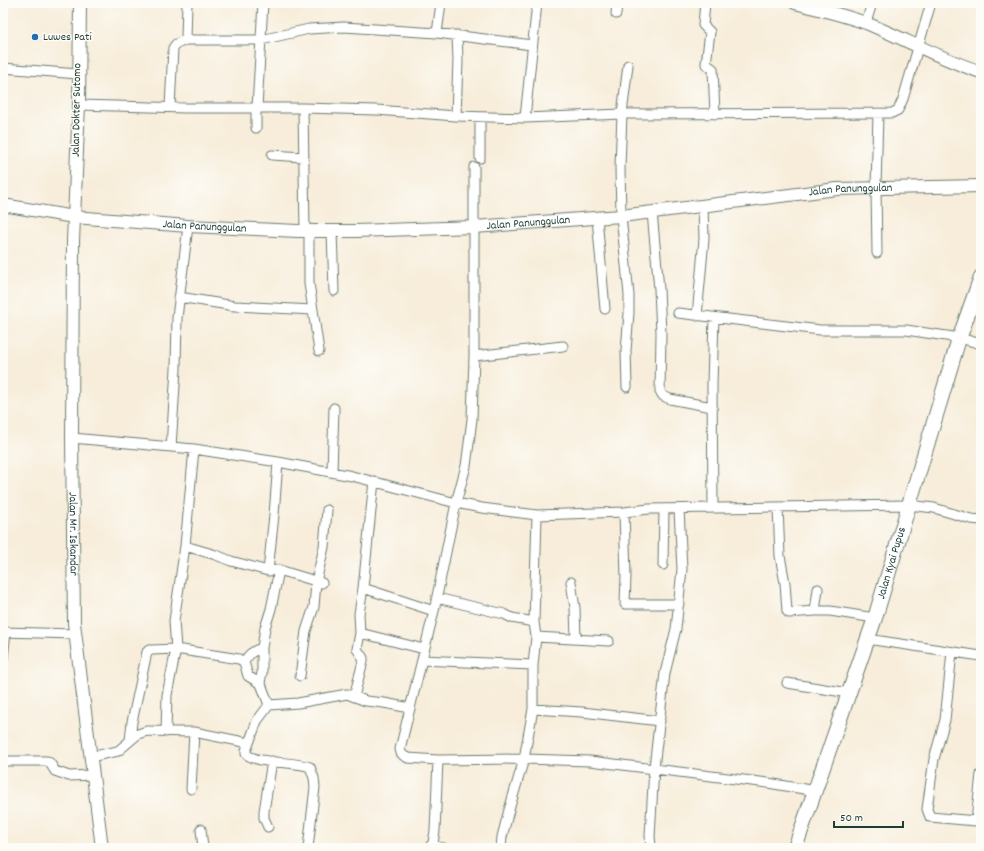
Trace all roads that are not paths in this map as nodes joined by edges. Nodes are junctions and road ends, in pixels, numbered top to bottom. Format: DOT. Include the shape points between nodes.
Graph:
graph roads {
  1 [pos="80,3"];
  2 [pos="187,3"];
  3 [pos="263,3"];
  4 [pos="441,3"];
  5 [pos="537,3"];
  6 [pos="617,3"];
  7 [pos="705,3"];
  8 [pos="795,3"];
  9 [pos="872,3"];
  10 [pos="931,3"];
  11 [pos="616,14"];
  12 [pos="866,24"];
  13 [pos="437,33"];
  14 [pos="457,35"];
  15 [pos="186,40"];
  16 [pos="261,40"];
  17 [pos="532,45"];
  18 [pos="918,46"];
  19 [pos="628,65"];
  20 [pos="3,68"];
  21 [pos="981,72"];
  22 [pos="78,74"];
  23 [pos="78,105"];
  24 [pos="170,107"];
  25 [pos="256,108"];
  26 [pos="303,108"];
  27 [pos="878,113"];
  28 [pos="622,114"];
  29 [pos="715,114"];
  30 [pos="456,116"];
  31 [pos="480,117"];
  32 [pos="525,118"];
  33 [pos="256,128"];
  34 [pos="272,155"];
  35 [pos="303,157"];
  36 [pos="480,158"];
  37 [pos="474,167"];
  38 [pos="981,186"];
  39 [pos="876,188"];
  40 [pos="3,205"];
  41 [pos="703,205"];
  42 [pos="75,210"];
  43 [pos="652,212"];
  44 [pos="621,216"];
  45 [pos="597,218"];
  46 [pos="188,226"];
  47 [pos="474,227"];
  48 [pos="307,231"];
  49 [pos="332,231"];
  50 [pos="877,252"];
  51 [pos="981,277"];
  52 [pos="334,291"];
  53 [pos="180,297"];
  54 [pos="605,309"];
  55 [pos="313,310"];
  56 [pos="678,313"];
  57 [pos="697,316"];
  58 [pos="714,318"];
  59 [pos="960,338"];
  60 [pos="981,344"];
  61 [pos="563,346"];
  62 [pos="318,351"];
  63 [pos="474,356"];
  64 [pos="627,387"];
  65 [pos="712,407"];
  66 [pos="334,408"];
  67 [pos="72,438"];
  68 [pos="171,447"];
  69 [pos="194,449"];
  70 [pos="278,462"];
  71 [pos="332,472"];
  72 [pos="374,481"];
  73 [pos="456,503"];
  74 [pos="909,505"];
  75 [pos="778,507"];
  76 [pos="713,508"];
  77 [pos="664,509"];
  78 [pos="679,509"];
  79 [pos="327,510"];
  80 [pos="624,512"];
  81 [pos="537,515"];
  82 [pos="981,520"];
  83 [pos="185,546"];
  84 [pos="663,564"];
  85 [pos="279,570"];
  86 [pos="268,571"];
  87 [pos="319,582"];
  88 [pos="571,582"];
  89 [pos="364,588"];
  90 [pos="818,589"];
  91 [pos="437,598"];
  92 [pos="679,604"];
  93 [pos="815,611"];
  94 [pos="434,612"];
  95 [pos="875,618"];
  96 [pos="534,622"];
  97 [pos="4,632"];
  98 [pos="360,633"];
  99 [pos="75,634"];
  100 [pos="536,637"];
  101 [pos="576,639"];
  102 [pos="867,639"];
  103 [pos="609,641"];
  104 [pos="262,648"];
  105 [pos="176,649"];
  106 [pos="424,649"];
  107 [pos="952,652"];
  108 [pos="981,656"];
  109 [pos="3,658"];
  110 [pos="422,660"];
  111 [pos="244,662"];
  112 [pos="533,665"];
  113 [pos="300,676"];
  114 [pos="260,682"];
  115 [pos="787,683"];
  116 [pos="849,693"];
  117 [pos="354,697"];
  118 [pos="269,705"];
  119 [pos="410,708"];
  120 [pos="533,709"];
  121 [pos="660,721"];
  122 [pos="166,732"];
  123 [pos="194,732"];
  124 [pos="130,740"];
  125 [pos="249,743"];
  126 [pos="90,756"];
  127 [pos="524,759"];
  128 [pos="438,760"];
  129 [pos="3,761"];
  130 [pos="272,761"];
  131 [pos="654,768"];
  132 [pos="981,774"];
  133 [pos="93,775"];
  134 [pos="191,788"];
  135 [pos="816,791"];
  136 [pos="268,827"];
  137 [pos="202,829"];
  138 [pos="430,847"];
  139 [pos="101,848"];
  140 [pos="203,848"];
  141 [pos="308,848"];
  142 [pos="444,848"];
  143 [pos="501,848"];
  144 [pos="651,848"];
  145 [pos="795,848"];
  1 -- 22 [label="main road, Jalan Dokter Sutomo"];
  2 -- 15 [label="street"];
  3 -- 16 [label="street"];
  4 -- 13 [label="street"];
  5 -- 17 [label="street"];
  6 -- 11 [label="street"];
  7 -- 29 [label="street" via="703,25 710,32 706,64 712,69"];
  8 -- 12 [label="main road"];
  9 -- 12 [label="street"];
  10 -- 18 [label="street"];
  12 -- 18 [label="main road"];
  13 -- 14 [label="street"];
  13 -- 16 [label="street" via="344,27 309,29"];
  14 -- 17 [label="street"];
  14 -- 30 [label="street"];
  15 -- 16 [label="street"];
  15 -- 24 [label="street" via="173,48"];
  16 -- 25 [label="street"];
  17 -- 32 [label="street"];
  18 -- 21 [label="main road" via="956,64"];
  18 -- 27 [label="street" via="898,110 892,113"];
  19 -- 28 [label="street"];
  20 -- 22 [label="street"];
  22 -- 23 [label="main road, Jalan Dokter Sutomo"];
  23 -- 24 [label="street"];
  23 -- 42 [label="main road, Jalan Dokter Sutomo"];
  24 -- 25 [label="street"];
  25 -- 26 [label="street"];
  25 -- 33 [label="street"];
  26 -- 30 [label="street"];
  26 -- 35 [label="street"];
  27 -- 29 [label="street"];
  27 -- 39 [label="street"];
  28 -- 29 [label="street"];
  28 -- 32 [label="street"];
  28 -- 44 [label="street"];
  30 -- 31 [label="street"];
  31 -- 32 [label="street"];
  31 -- 36 [label="street"];
  34 -- 35 [label="street"];
  35 -- 48 [label="street"];
  37 -- 47 [label="street"];
  38 -- 39 [label="main road, Jalan Panunggulan"];
  39 -- 41 [label="main road, Jalan Panunggulan" via="837,189"];
  39 -- 50 [label="street"];
  40 -- 42 [label="main road, Jalan Panunggulan"];
  41 -- 43 [label="main road, Jalan Panunggulan"];
  41 -- 57 [label="street" via="704,239"];
  42 -- 46 [label="main road, Jalan Panunggulan"];
  42 -- 67 [label="main road, Jalan Mr. Iskandar"];
  43 -- 44 [label="main road, Jalan Panunggulan"];
  43 -- 65 [label="street" via="659,289 660,390 663,396 670,399"];
  44 -- 45 [label="main road, Jalan Panunggulan"];
  44 -- 64 [label="street" via="629,295"];
  45 -- 47 [label="main road, Jalan Panunggulan"];
  45 -- 54 [label="street"];
  46 -- 48 [label="main road, Jalan Panunggulan"];
  46 -- 53 [label="street"];
  47 -- 49 [label="main road, Jalan Panunggulan"];
  47 -- 63 [label="street"];
  48 -- 49 [label="main road, Jalan Panunggulan"];
  48 -- 55 [label="street"];
  49 -- 52 [label="street"];
  51 -- 59 [label="main road, Jalan Kyai Pupus"];
  53 -- 55 [label="street" via="234,306"];
  53 -- 68 [label="street"];
  55 -- 62 [label="street"];
  56 -- 57 [label="street"];
  57 -- 58 [label="street"];
  58 -- 59 [label="street" via="820,330 906,330"];
  58 -- 65 [label="street"];
  59 -- 60 [label="street"];
  59 -- 74 [label="main road, Jalan Kyai Pupus"];
  61 -- 63 [label="street"];
  63 -- 73 [label="street" via="472,419 466,466"];
  65 -- 76 [label="street"];
  66 -- 71 [label="street"];
  67 -- 68 [label="street"];
  67 -- 99 [label="main road, Jalan Mr. Iskandar"];
  68 -- 69 [label="street"];
  69 -- 70 [label="street"];
  69 -- 83 [label="street"];
  70 -- 71 [label="street"];
  70 -- 86 [label="street"];
  71 -- 72 [label="street"];
  72 -- 73 [label="street"];
  72 -- 89 [label="street"];
  73 -- 81 [label="street"];
  73 -- 91 [label="street"];
  74 -- 75 [label="street"];
  74 -- 82 [label="street" via="934,508"];
  74 -- 95 [label="main road, Jalan Kyai Pupus"];
  75 -- 76 [label="street"];
  75 -- 93 [label="street" via="780,556 788,611"];
  76 -- 78 [label="street"];
  77 -- 78 [label="street"];
  77 -- 80 [label="street"];
  77 -- 84 [label="street"];
  78 -- 92 [label="street" via="682,569"];
  79 -- 87 [label="street"];
  80 -- 81 [label="street"];
  80 -- 92 [label="street" via="625,604"];
  81 -- 96 [label="street"];
  83 -- 86 [label="street" via="231,562"];
  83 -- 105 [label="street" via="174,621"];
  85 -- 86 [label="street"];
  85 -- 87 [label="street"];
  85 -- 104 [label="street"];
  87 -- 113 [label="street" via="306,631"];
  88 -- 101 [label="street"];
  89 -- 94 [label="street"];
  89 -- 98 [label="street" via="359,614"];
  90 -- 93 [label="street"];
  91 -- 94 [label="street"];
  91 -- 96 [label="street"];
  92 -- 121 [label="street" via="676,629 665,673"];
  93 -- 95 [label="street"];
  94 -- 106 [label="street"];
  95 -- 102 [label="main road, Jalan Kyai Pupus"];
  96 -- 100 [label="street"];
  97 -- 99 [label="street"];
  97 -- 109 [label="street"];
  98 -- 106 [label="street"];
  98 -- 117 [label="street" via="357,651 363,661"];
  99 -- 126 [label="main road, Jalan Mr. Iskandar"];
  100 -- 101 [label="street"];
  100 -- 112 [label="street"];
  101 -- 103 [label="street"];
  102 -- 107 [label="street"];
  102 -- 116 [label="main road, Jalan Kyai Pupus"];
  104 -- 111 [label="street" via="253,651"];
  104 -- 114 [label="street"];
  105 -- 111 [label="street" via="236,658"];
  105 -- 122 [label="street" via="167,696"];
  105 -- 124 [label="street" via="148,651"];
  106 -- 110 [label="street"];
  107 -- 108 [label="street"];
  107 -- 132 [label="street" via="945,720 934,759 927,809 930,817 976,821"];
  110 -- 112 [label="street"];
  110 -- 119 [label="street"];
  111 -- 114 [label="street" via="248,676"];
  112 -- 120 [label="street"];
  114 -- 118 [label="street"];
  115 -- 116 [label="street"];
  116 -- 135 [label="main road, Jalan Kyai Pupus"];
  117 -- 118 [label="street" via="347,694"];
  117 -- 119 [label="street" via="369,702"];
  118 -- 125 [label="street" via="257,721"];
  119 -- 128 [label="street" via="401,753 408,758"];
  120 -- 121 [label="street"];
  120 -- 127 [label="street"];
  121 -- 131 [label="street"];
  122 -- 123 [label="street"];
  122 -- 124 [label="street" via="138,734"];
  123 -- 125 [label="street"];
  123 -- 134 [label="street"];
  124 -- 126 [label="street" via="118,751"];
  125 -- 130 [label="street" via="246,751 248,756"];
  126 -- 133 [label="main road, Jalan Mr. Iskandar"];
  127 -- 128 [label="street"];
  127 -- 131 [label="street" via="590,761"];
  127 -- 143 [label="street"];
  128 -- 138 [label="street" via="435,831"];
  129 -- 133 [label="street" via="47,761 54,770 69,776"];
  130 -- 136 [label="street" via="264,811"];
  130 -- 141 [label="street" via="310,767 315,787"];
  131 -- 135 [label="street"];
  131 -- 144 [label="street"];
  133 -- 139 [label="main road, Jalan Mr. Iskandar"];
  135 -- 145 [label="main road, Jalan Kyai Pupus"];
  137 -- 140 [label="street"];
  138 -- 142 [label="street"];
}
